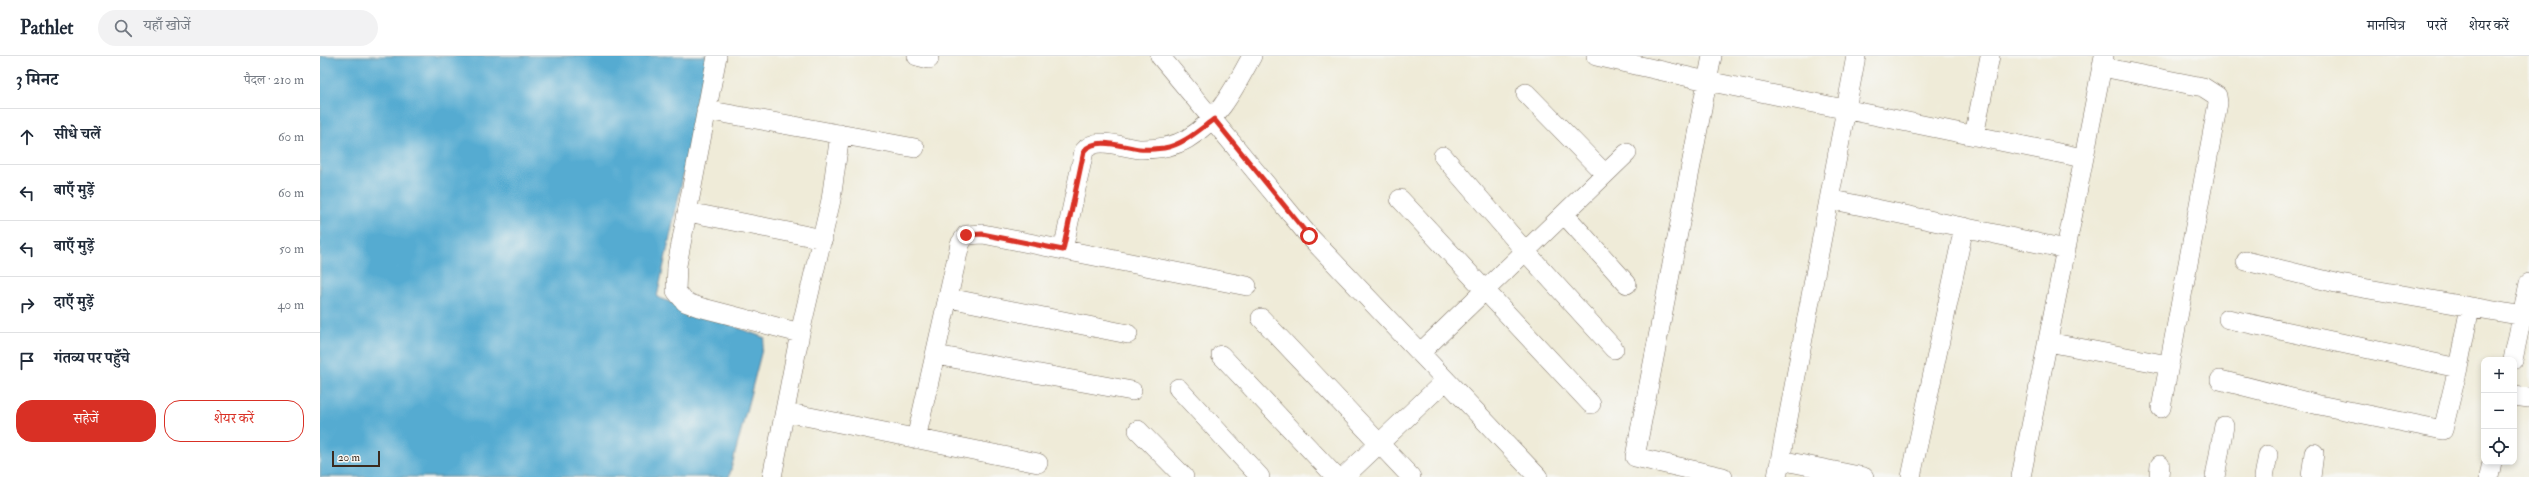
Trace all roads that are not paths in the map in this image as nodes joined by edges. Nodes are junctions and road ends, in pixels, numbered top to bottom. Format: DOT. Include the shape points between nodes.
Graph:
graph roads {
  1 [pos="717,56"];
  2 [pos="1160,56"];
  3 [pos="1252,56"];
  4 [pos="1596,56"];
  5 [pos="1712,56"];
  6 [pos="1856,56"];
  7 [pos="1990,56"];
  8 [pos="2103,62"];
  9 [pos="1707,81"];
  10 [pos="1526,93"];
  11 [pos="706,110"];
  12 [pos="1845,110"];
  13 [pos="1214,119"];
  14 [pos="840,134"];
  15 [pos="1974,136"];
  16 [pos="916,148"];
  17 [pos="1627,153"];
  18 [pos="1443,156"];
  19 [pos="2083,158"];
  20 [pos="1605,174"];
  21 [pos="1400,199"];
  22 [pos="1829,199"];
  23 [pos="688,212"];
  24 [pos="1564,214"];
  25 [pos="1964,227"];
  26 [pos="822,239"];
  27 [pos="2066,249"];
  28 [pos="1063,250"];
  29 [pos="1525,251"];
  30 [pos="2246,261"];
  31 [pos="2529,282"];
  32 [pos="1627,284"];
  33 [pos="1247,286"];
  34 [pos="1486,289"];
  35 [pos="949,298"];
  36 [pos="2470,307"];
  37 [pos="2526,317"];
  38 [pos="1261,318"];
  39 [pos="2228,319"];
  40 [pos="800,333"];
  41 [pos="1128,334"];
  42 [pos="2048,342"];
  43 [pos="1614,349"];
  44 [pos="1420,353"];
  45 [pos="936,355"];
  46 [pos="1221,355"];
  47 [pos="2514,357"];
  48 [pos="2168,365"];
  49 [pos="2458,368"];
  50 [pos="1446,380"];
  51 [pos="2220,380"];
  52 [pos="1178,388"];
  53 [pos="1132,390"];
  54 [pos="2517,396"];
  55 [pos="2529,398"];
  56 [pos="1591,404"];
  57 [pos="2161,408"];
  58 [pos="785,412"];
  59 [pos="2224,426"];
  60 [pos="1138,430"];
  61 [pos="916,439"];
  62 [pos="1379,444"];
  63 [pos="2314,453"];
  64 [pos="2268,454"];
  65 [pos="1038,463"];
  66 [pos="2491,465"];
  67 [pos="1778,468"];
  68 [pos="772,477"];
  69 [pos="1184,477"];
  70 [pos="1260,477"];
  71 [pos="1336,477"];
  72 [pos="1344,477"];
  73 [pos="1411,477"];
  74 [pos="1538,477"];
  75 [pos="1723,477"];
  76 [pos="1864,477"];
  77 [pos="1911,477"];
  78 [pos="2021,477"];
  79 [pos="2215,477"];
  80 [pos="2264,477"];
  81 [pos="2310,477"];
  82 [pos="2489,477"];
  1 -- 11 [label="street"];
  2 -- 13 [label="street"];
  3 -- 13 [label="street"];
  4 -- 9 [label="street"];
  5 -- 9 [label="street"];
  6 -- 12 [label="street"];
  7 -- 15 [label="street"];
  8 -- 19 [label="street"];
  8 -- 48 [label="street" via="2203,87 2217,96 2218,102"];
  9 -- 12 [label="street"];
  9 -- 75 [label="street" via="1635,457"];
  10 -- 20 [label="street"];
  11 -- 14 [label="street"];
  11 -- 23 [label="street"];
  12 -- 15 [label="street"];
  12 -- 22 [label="street"];
  13 -- 28 [label="street" via="1186,139 1166,148 1141,149 1096,143 1088,146 1084,151"];
  13 -- 44 [label="street" via="1309,236"];
  14 -- 16 [label="street"];
  14 -- 26 [label="street"];
  15 -- 19 [label="street"];
  17 -- 20 [label="street"];
  18 -- 29 [label="street"];
  19 -- 27 [label="street"];
  20 -- 24 [label="street"];
  21 -- 34 [label="street"];
  22 -- 25 [label="street"];
  22 -- 67 [label="street"];
  23 -- 26 [label="street"];
  23 -- 40 [label="street" via="677,265 675,284 679,297 699,307"];
  24 -- 29 [label="street"];
  24 -- 32 [label="street"];
  25 -- 27 [label="street"];
  25 -- 77 [label="street"];
  26 -- 40 [label="street"];
  27 -- 42 [label="street"];
  28 -- 33 [label="street"];
  28 -- 35 [label="street" via="982,234 966,235 960,244"];
  29 -- 34 [label="street"];
  29 -- 43 [label="street"];
  30 -- 36 [label="street" via="2340,284"];
  31 -- 37 [label="street"];
  34 -- 44 [label="street"];
  34 -- 56 [label="street"];
  35 -- 41 [label="street"];
  35 -- 45 [label="street"];
  36 -- 37 [label="street"];
  36 -- 49 [label="street"];
  37 -- 47 [label="street"];
  38 -- 62 [label="street"];
  39 -- 49 [label="street"];
  40 -- 58 [label="street"];
  42 -- 48 [label="street"];
  42 -- 78 [label="street"];
  44 -- 50 [label="street"];
  45 -- 53 [label="street"];
  45 -- 61 [label="street"];
  46 -- 71 [label="street"];
  48 -- 57 [label="street"];
  49 -- 51 [label="street" via="2443,430 2319,405"];
  50 -- 62 [label="street"];
  50 -- 74 [label="street"];
  52 -- 70 [label="street"];
  54 -- 55 [label="street"];
  58 -- 61 [label="street"];
  58 -- 68 [label="street"];
  59 -- 79 [label="street"];
  60 -- 69 [label="street"];
  61 -- 65 [label="street"];
  62 -- 72 [label="street"];
  62 -- 73 [label="street"];
  63 -- 81 [label="street"];
  64 -- 80 [label="street"];
  66 -- 82 [label="street"];
  67 -- 76 [label="street"];
}
